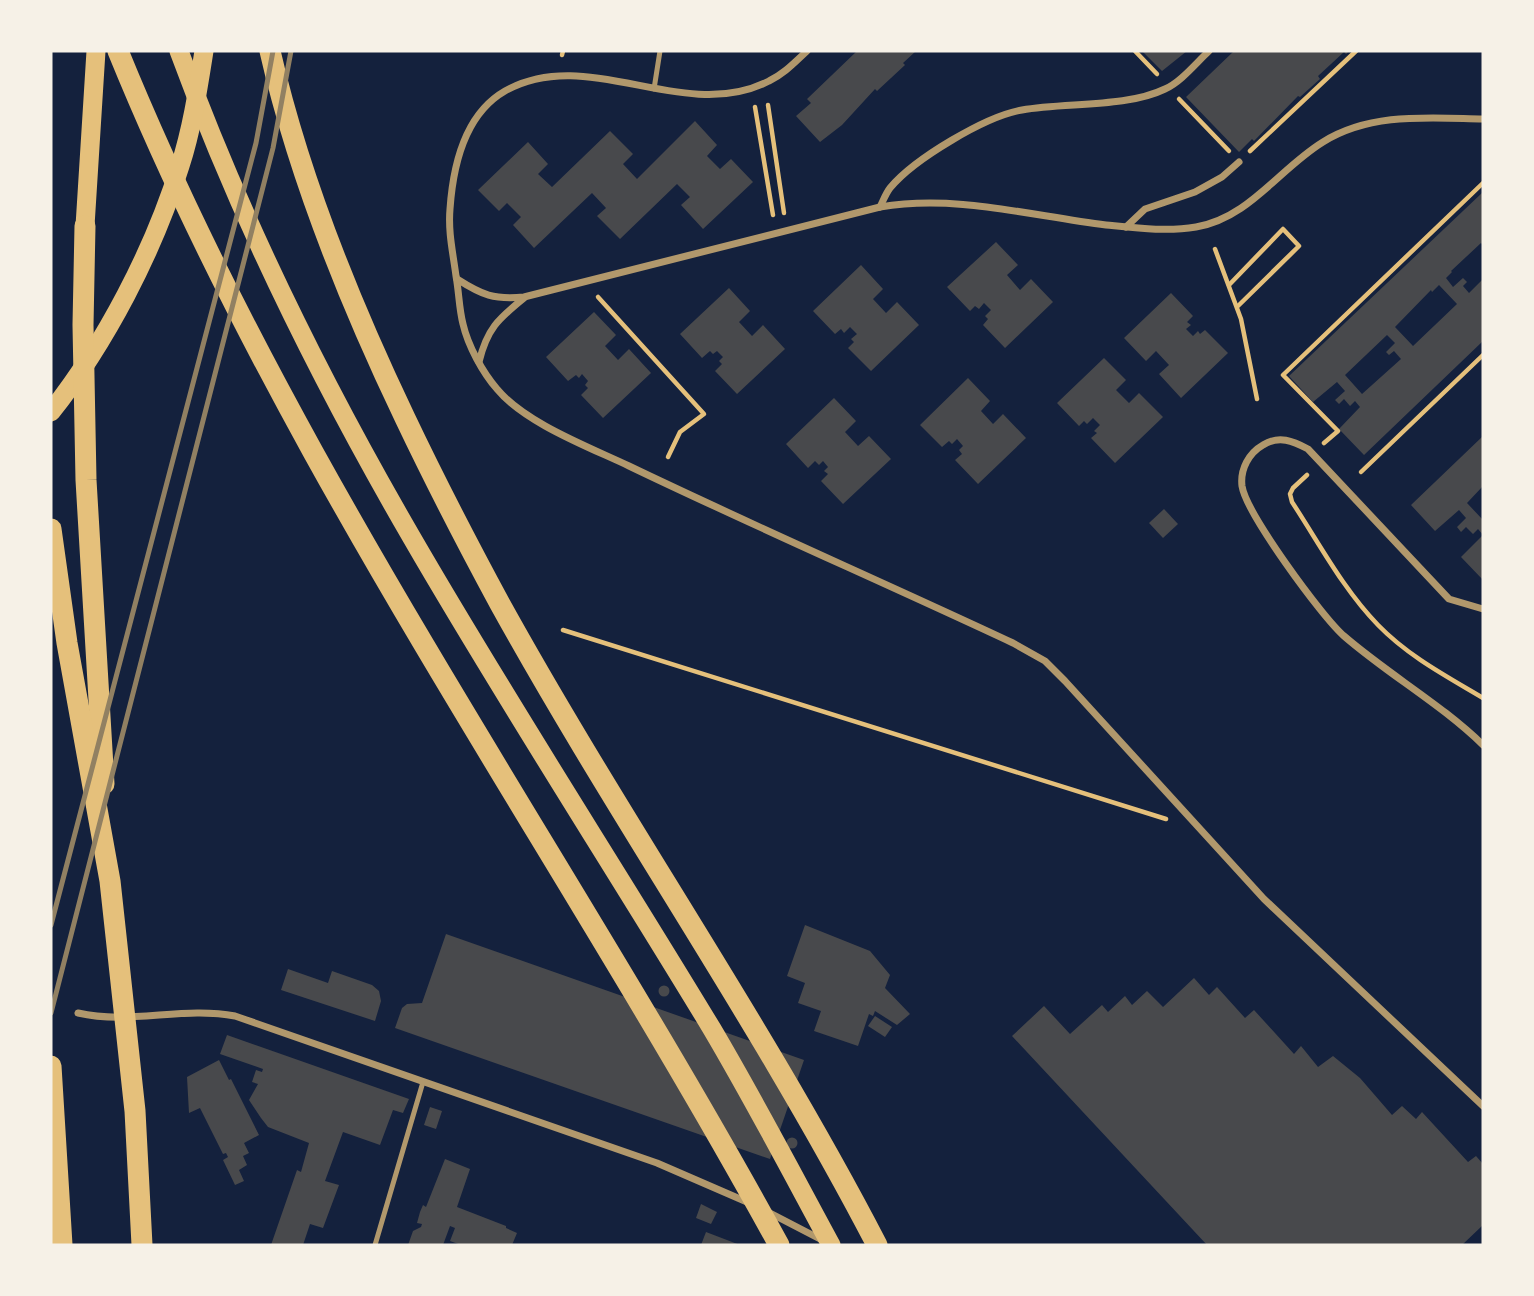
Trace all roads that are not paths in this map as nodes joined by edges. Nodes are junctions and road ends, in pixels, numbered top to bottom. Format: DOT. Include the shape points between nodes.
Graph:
graph roads {
  1 [pos="96,51"];
  2 [pos="118,51"];
  3 [pos="179,51"];
  4 [pos="204,51"];
  5 [pos="270,51"];
  6 [pos="660,51"];
  7 [pos="807,51"];
  8 [pos="1209,51"];
  9 [pos="654,89"];
  10 [pos="1483,119"];
  11 [pos="1237,159"];
  12 [pos="880,207"];
  13 [pos="85,226"];
  14 [pos="1126,227"];
  15 [pos="457,279"];
  16 [pos="524,297"];
  17 [pos="479,362"];
  18 [pos="51,412"];
  19 [pos="51,529"];
  20 [pos="1483,609"];
  21 [pos="1483,745"];
  22 [pos="110,881"];
  23 [pos="78,1013"];
  24 [pos="51,1066"];
  25 [pos="424,1082"];
  26 [pos="1483,1106"];
  27 [pos="62,1245"];
  28 [pos="142,1245"];
  29 [pos="375,1245"];
  30 [pos="779,1245"];
  31 [pos="832,1245"];
  32 [pos="877,1245"];
  1 -- 13 [label="highway"];
  2 -- 30 [label="highway" via="194,220 355,528 715,1127"];
  3 -- 31 [label="highway" via="268,263 358,440 458,616 713,1031"];
  4 -- 18 [label="highway" via="181,166 150,245 106,330"];
  5 -- 32 [label="highway" via="317,211 371,346 434,479 501,605 801,1106"];
  6 -- 9 [label="lane"];
  7 -- 9 [label="street" via="788,69 750,89 716,95"];
  8 -- 12 [label="street" via="1169,88 1156,93 1020,110 976,128 917,162 889,189"];
  9 -- 15 [label="street" via="572,76 544,78 505,92 488,105 471,128 453,181 450,236"];
  10 -- 14 [label="street" via="1393,119 1343,131 1306,153 1251,201 1221,220 1186,228"];
  11 -- 14 [label="street" via="1222,177 1145,209"];
  12 -- 14 [label="street" via="951,202"];
  12 -- 16 [label="street"];
  13 -- 22 [label="highway" via="85,466"];
  15 -- 16 [label="street" via="478,293 501,299"];
  15 -- 17 [label="street" via="463,327"];
  16 -- 17 [label="street" via="492,326"];
  17 -- 26 [label="street" via="497,390 550,428 1033,653 1066,681 1297,932"];
  19 -- 22 [label="highway"];
  20 -- 21 [label="street" via="1449,599 1308,449 1287,440 1267,443 1256,450 1242,472 1246,498 1320,611 1343,635"];
  22 -- 28 [label="highway" via="135,1111"];
  23 -- 25 [label="street" via="145,1018 221,1013"];
  24 -- 27 [label="highway"];
  25 -- 29 [label="lane"];
  25 -- 31 [label="street" via="690,1176"];
}
